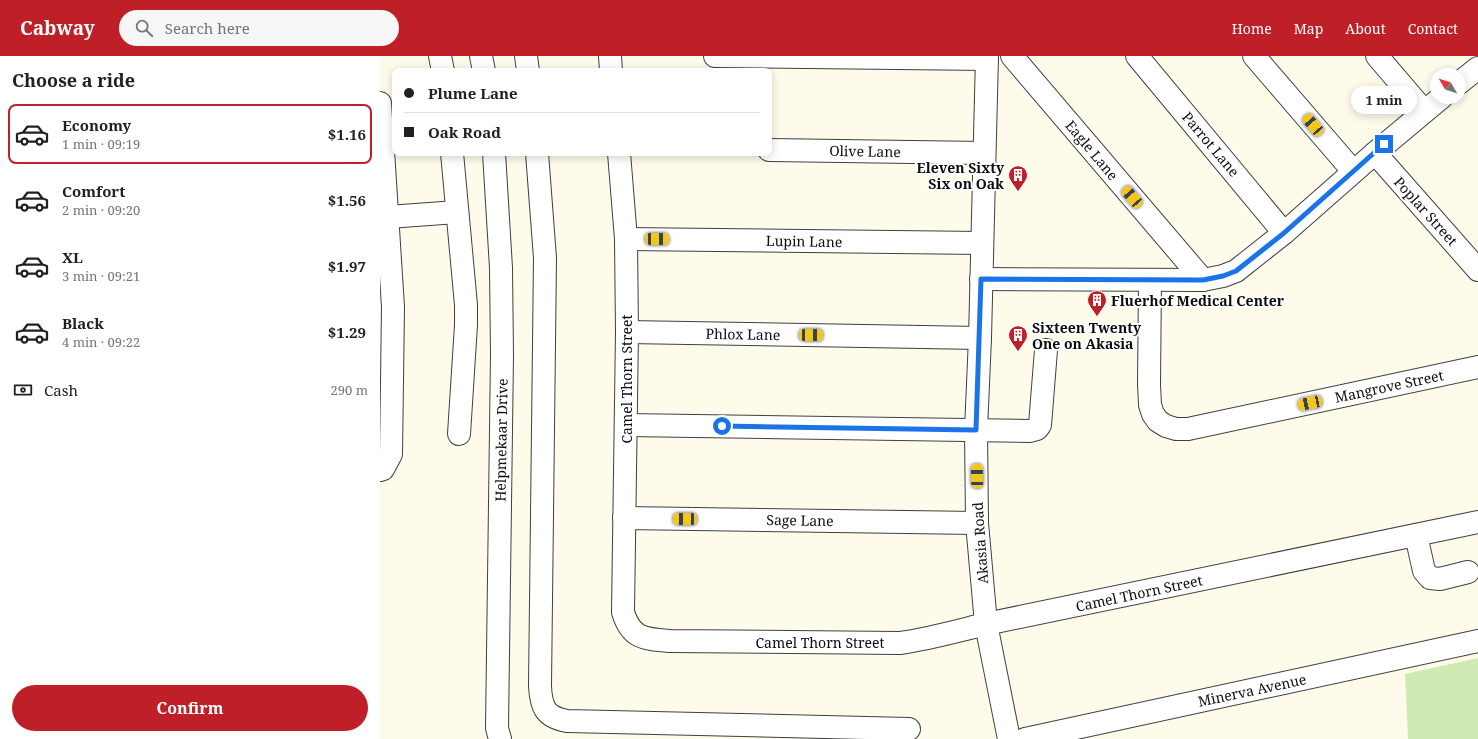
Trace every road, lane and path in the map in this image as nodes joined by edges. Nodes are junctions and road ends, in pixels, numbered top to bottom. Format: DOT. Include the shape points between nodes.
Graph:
graph roads {
  1 [pos="440,56"];
  2 [pos="481,56"];
  3 [pos="526,56"];
  4 [pos="610,56"];
  5 [pos="715,56"];
  6 [pos="1012,56"];
  7 [pos="1137,56"];
  8 [pos="1254,56"];
  9 [pos="1377,56"];
  10 [pos="987,58"];
  11 [pos="442,68"];
  12 [pos="483,68"];
  13 [pos="528,68"];
  14 [pos="611,68"];
  15 [pos="1478,68"];
  16 [pos="1466,77"];
  17 [pos="380,103"];
  18 [pos="1433,104"];
  19 [pos="1424,111"];
  20 [pos="772,150"];
  21 [pos="984,153"];
  22 [pos="1375,153"];
  23 [pos="452,156"];
  24 [pos="494,156"];
  25 [pos="537,156"];
  26 [pos="619,156"];
  27 [pos="1353,171"];
  28 [pos="383,179"];
  29 [pos="457,212"];
  30 [pos="388,217"];
  31 [pos="1284,233"];
  32 [pos="626,239"];
  33 [pos="982,243"];
  34 [pos="1478,270"];
  35 [pos="981,279"];
  36 [pos="1150,280"];
  37 [pos="1203,280"];
  38 [pos="627,332"];
  39 [pos="980,338"];
  40 [pos="1046,350"];
  41 [pos="1478,367"];
  42 [pos="626,425"];
  43 [pos="976,430"];
  44 [pos="460,434"];
  45 [pos="380,470"];
  46 [pos="624,518"];
  47 [pos="1478,522"];
  48 [pos="977,523"];
  49 [pos="1416,535"];
  50 [pos="1468,572"];
  51 [pos="986,624"];
  52 [pos="1478,642"];
  53 [pos="909,729"];
  54 [pos="497,735"];
  55 [pos="1009,739"];
  56 [pos="1025,739"];
  1 -- 11 [label="street"];
  2 -- 12 [label="street"];
  3 -- 13 [label="street"];
  4 -- 14 [label="street"];
  5 -- 10 [label="street"];
  6 -- 37 [label="street, Eagle Lane"];
  7 -- 31 [label="street, Parrot Lane"];
  8 -- 27 [label="street"];
  9 -- 19 [label="street"];
  10 -- 21 [label="street, Akasia Road"];
  15 -- 16 [label="street"];
  17 -- 28 [label="street"];
  18 -- 19 [label="street"];
  19 -- 22 [label="street"];
  20 -- 21 [label="street, Olive Lane"];
  21 -- 33 [label="street, Akasia Road"];
  22 -- 27 [label="street"];
  22 -- 34 [label="street, Poplar Street"];
  23 -- 29 [label="street"];
  24 -- 54 [label="street, Helpmekaar Drive" via="502,355"];
  25 -- 53 [label="street" via="545,258 540,686 546,712 552,717 567,721"];
  26 -- 32 [label="street, Camel Thorn Street"];
  27 -- 31 [label="street"];
  28 -- 30 [label="street"];
  29 -- 30 [label="street"];
  29 -- 44 [label="street" via="466,316"];
  30 -- 45 [label="street" via="393,307 392,454"];
  31 -- 37 [label="street" via="1236,271"];
  32 -- 33 [label="street, Lupin Lane"];
  32 -- 38 [label="street, Camel Thorn Street"];
  33 -- 35 [label="street, Akasia Road"];
  35 -- 36 [label="street"];
  35 -- 39 [label="street, Akasia Road"];
  36 -- 37 [label="street"];
  36 -- 41 [label="street, Mangrove Street" via="1150,405 1158,421 1176,429 1188,429"];
  38 -- 39 [label="street, Phlox Lane"];
  38 -- 42 [label="street, Camel Thorn Street"];
  39 -- 43 [label="street, Akasia Road"];
  40 -- 43 [label="street" via="1040,425 1037,429"];
  42 -- 43 [label="street"];
  42 -- 46 [label="street, Camel Thorn Street"];
  43 -- 48 [label="street, Akasia Road"];
  46 -- 48 [label="street, Sage Lane"];
  46 -- 51 [label="street, Camel Thorn Street" via="623,612 630,629 650,640 900,643"];
  47 -- 49 [label="street, Camel Thorn Street"];
  48 -- 51 [label="street, Akasia Road"];
  49 -- 50 [label="street" via="1424,571 1430,578 1440,579"];
  49 -- 51 [label="street, Camel Thorn Street"];
  51 -- 55 [label="street, Akasia Road"];
  52 -- 56 [label="street, Minerva Avenue"];
}
